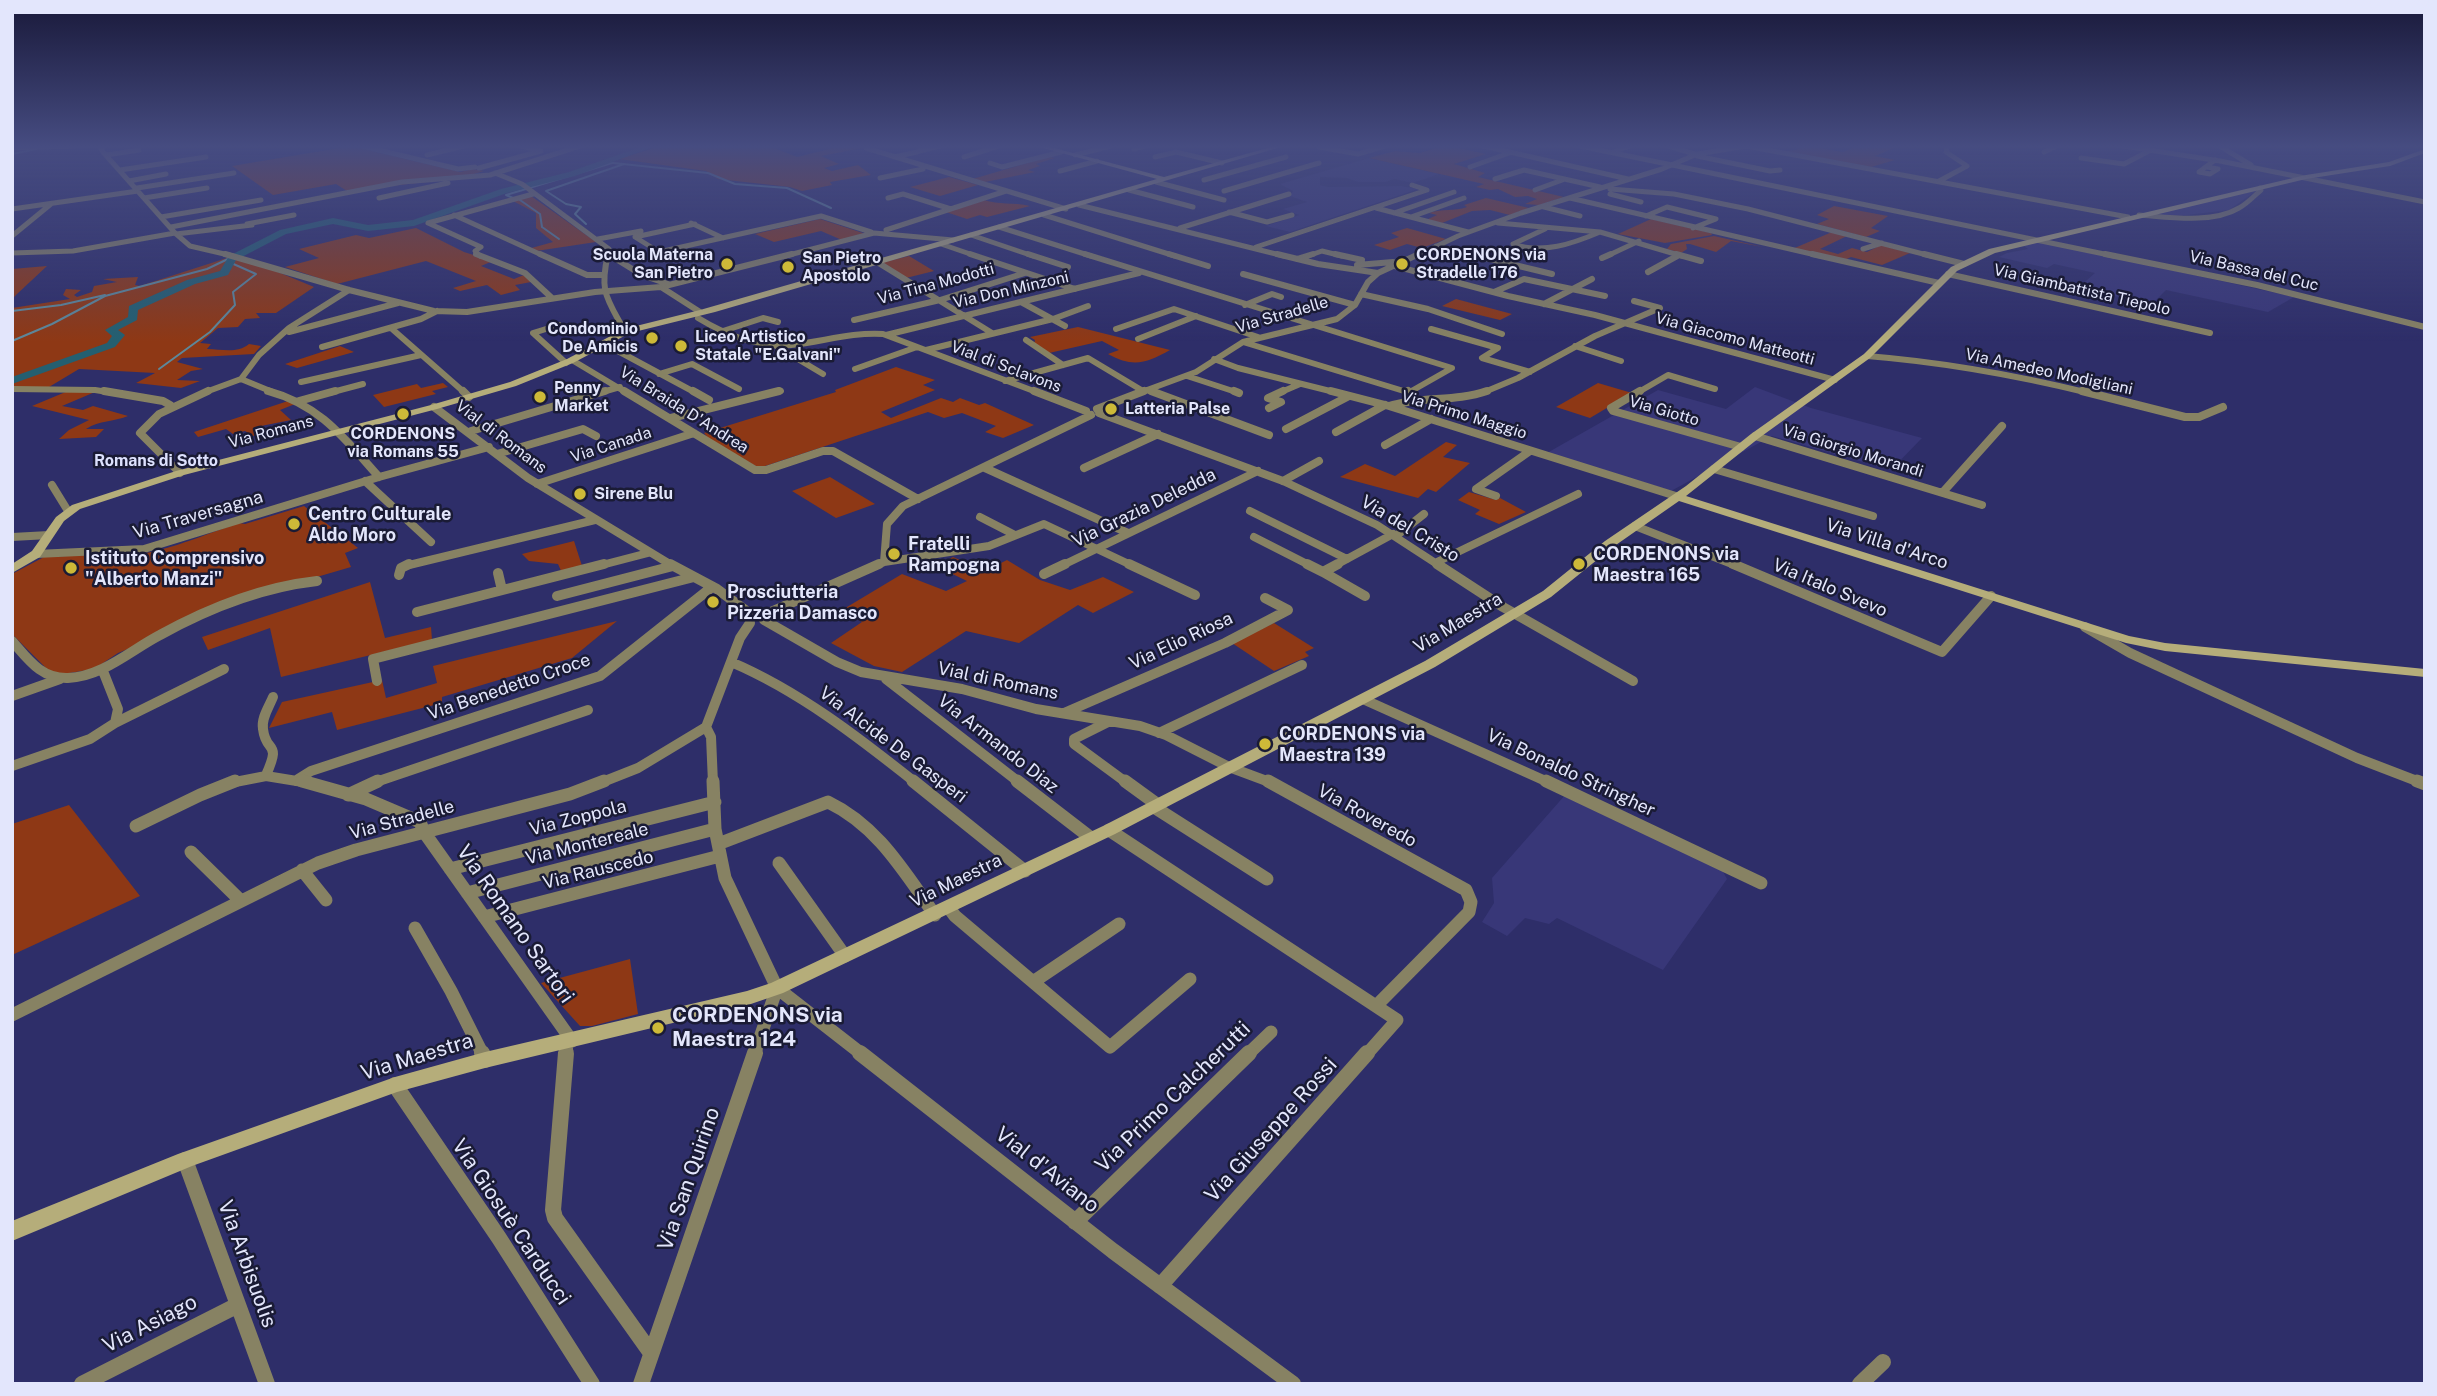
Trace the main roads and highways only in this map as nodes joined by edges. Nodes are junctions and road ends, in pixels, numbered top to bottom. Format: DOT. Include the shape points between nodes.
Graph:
graph roads {
  1 [pos="1062,210"];
  2 [pos="2161,210"];
  3 [pos="1679,497"];
  4 [pos="12,569"];
  5 [pos="2425,673"];
  6 [pos="12,1231"];
  1 -- 4 [label="main road, Via Romans" via="696,315 624,330 600,346 513,384 180,473 68,511 36,554"];
  2 -- 3 [label="main road, Via Maestra" via="1992,251 1964,264 1948,274 1867,356"];
  3 -- 5 [label="main road, Via Villa d'Arco" via="2085,627 2165,647"];
  3 -- 6 [label="main road, Via Maestra" via="1547,594 1365,699 1109,830 777,988 395,1085 185,1160"];
}
